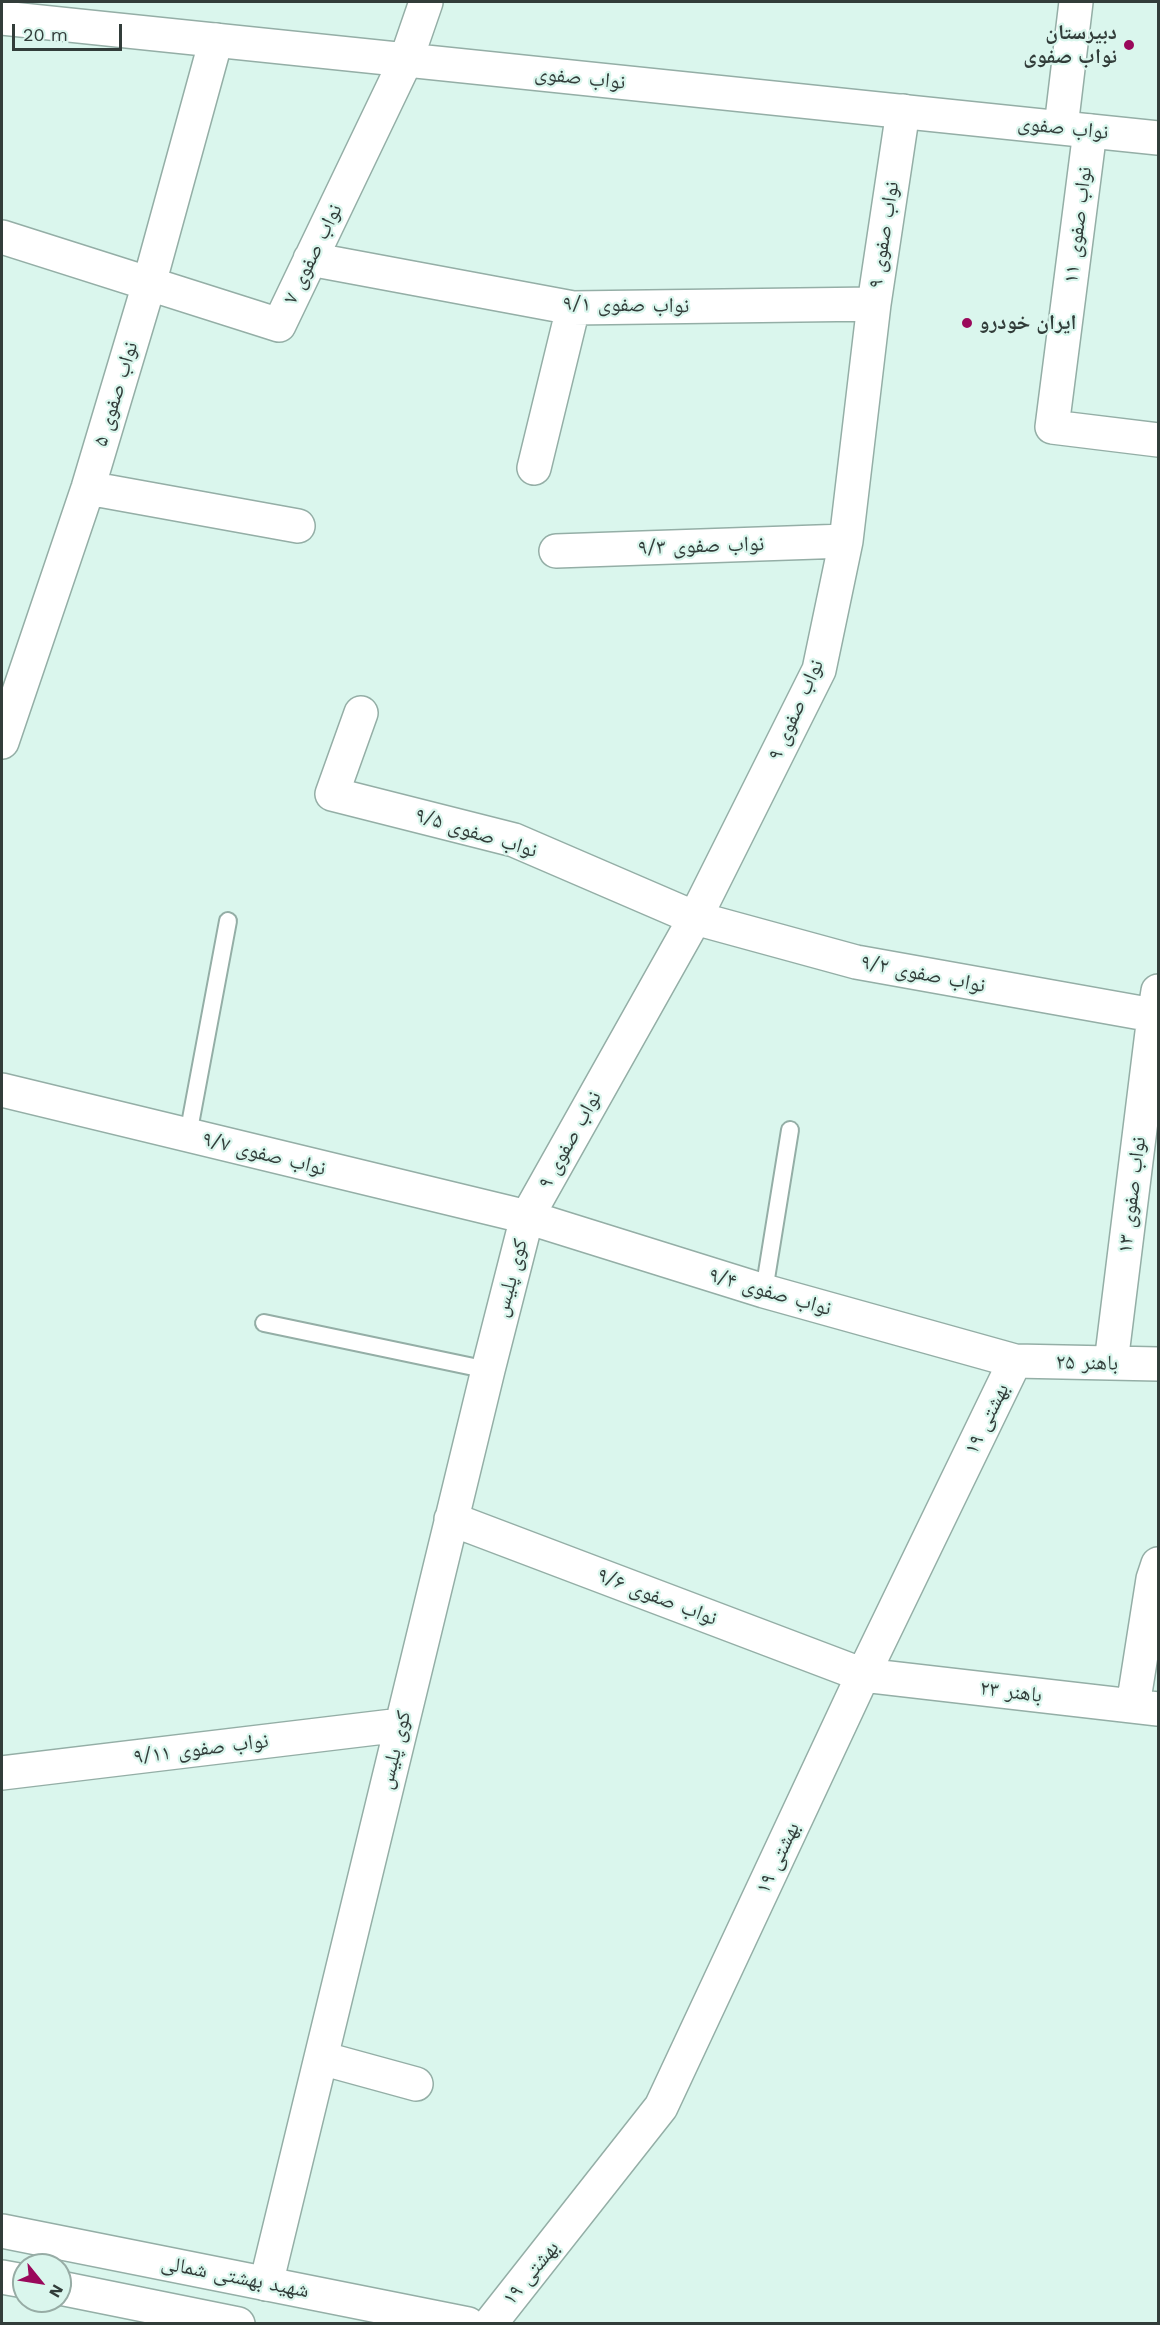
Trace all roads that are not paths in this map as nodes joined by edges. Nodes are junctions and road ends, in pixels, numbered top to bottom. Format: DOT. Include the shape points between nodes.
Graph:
graph roads {
  1 [pos="426,2"];
  2 [pos="1077,2"];
  3 [pos="2,18"];
  4 [pos="216,40"];
  5 [pos="406,60"];
  6 [pos="903,111"];
  7 [pos="1076,129"];
  8 [pos="1158,138"];
  9 [pos="2,237"];
  10 [pos="310,259"];
  11 [pos="149,284"];
  12 [pos="874,303"];
  13 [pos="573,308"];
  14 [pos="1158,440"];
  15 [pos="534,468"];
  16 [pos="88,488"];
  17 [pos="298,526"];
  18 [pos="846,542"];
  19 [pos="556,551"];
  20 [pos="361,713"];
  21 [pos="2,742"];
  22 [pos="695,918"];
  23 [pos="228,921"];
  24 [pos="1157,1008"];
  25 [pos="2,1090"];
  26 [pos="790,1130"];
  27 [pos="188,1135"];
  28 [pos="527,1217"];
  29 [pos="764,1291"];
  30 [pos="264,1323"];
  31 [pos="1015,1361"];
  32 [pos="1111,1363"];
  33 [pos="1158,1364"];
  34 [pos="488,1370"];
  35 [pos="451,1519"];
  36 [pos="1158,1564"];
  37 [pos="863,1675"];
  38 [pos="1146,1708"];
  39 [pos="401,1725"];
  40 [pos="2,1773"];
  41 [pos="321,2058"];
  42 [pos="416,2084"];
  43 [pos="2,2231"];
  44 [pos="266,2283"];
  45 [pos="72,2290"];
  46 [pos="238,2324"];
  47 [pos="468,2324"];
  48 [pos="490,2324"];
  1 -- 5 [label="street, نواب صفوی ۷"];
  2 -- 7 [label="street"];
  3 -- 4 [label="street, نواب صفوی"];
  4 -- 5 [label="street, نواب صفوی"];
  4 -- 11 [label="street, نواب صفوی ۵"];
  5 -- 6 [label="street, نواب صفوی"];
  5 -- 10 [label="street, نواب صفوی ۷"];
  6 -- 7 [label="street, نواب صفوی"];
  6 -- 12 [label="street, نواب صفوی ۹"];
  7 -- 8 [label="street, نواب صفوی"];
  7 -- 14 [label="street, نواب صفوی ۱۱" via="1052,427"];
  9 -- 11 [label="street"];
  10 -- 11 [label="street, نواب صفوی ۷" via="279,325"];
  10 -- 13 [label="street, نواب صفوی ۹/۱"];
  11 -- 16 [label="street, نواب صفوی ۵"];
  12 -- 13 [label="street, نواب صفوی ۹/۱"];
  12 -- 18 [label="street, نواب صفوی ۹"];
  13 -- 15 [label="street"];
  16 -- 17 [label="street"];
  16 -- 21 [label="street, نواب صفوی ۵"];
  18 -- 19 [label="street, نواب صفوی ۹/۳"];
  18 -- 22 [label="street, نواب صفوی ۹" via="819,670"];
  20 -- 22 [label="street, نواب صفوی ۹/۵" via="332,794 514,840"];
  22 -- 24 [label="street, نواب صفوی ۹/۲" via="856,962"];
  22 -- 28 [label="street, نواب صفوی ۹"];
  23 -- 27 [label="lane"];
  24 -- 32 [label="street, نواب صفوی ۱۳"];
  25 -- 27 [label="street, نواب صفوی ۹/۷"];
  26 -- 29 [label="lane"];
  27 -- 28 [label="street, نواب صفوی ۹/۷"];
  28 -- 29 [label="street, نواب صفوی ۹/۴"];
  28 -- 34 [label="street, کوی پلیس"];
  29 -- 31 [label="street, نواب صفوی ۹/۴"];
  30 -- 34 [label="lane"];
  31 -- 32 [label="street, باهنر ۲۵"];
  31 -- 37 [label="street, بهشتی ۱۹"];
  32 -- 33 [label="street, باهنر ۲۵"];
  34 -- 35 [label="street, کوی پلیس"];
  35 -- 37 [label="street, نواب صفوی ۹/۶"];
  35 -- 39 [label="street, کوی پلیس"];
  36 -- 38 [label="street" via="1153,1579"];
  37 -- 38 [label="street, باهنر ۲۳"];
  37 -- 48 [label="street, بهشتی ۱۹" via="662,2107"];
  39 -- 40 [label="street, نواب صفوی ۹/۱۱"];
  39 -- 41 [label="street, کوی پلیس"];
  41 -- 42 [label="street"];
  41 -- 44 [label="street, کوی پلیس"];
  43 -- 44 [label="street, شهید بهشتی شمالی"];
  44 -- 47 [label="street, شهید بهشتی شمالی"];
  45 -- 46 [label="street"];
}
